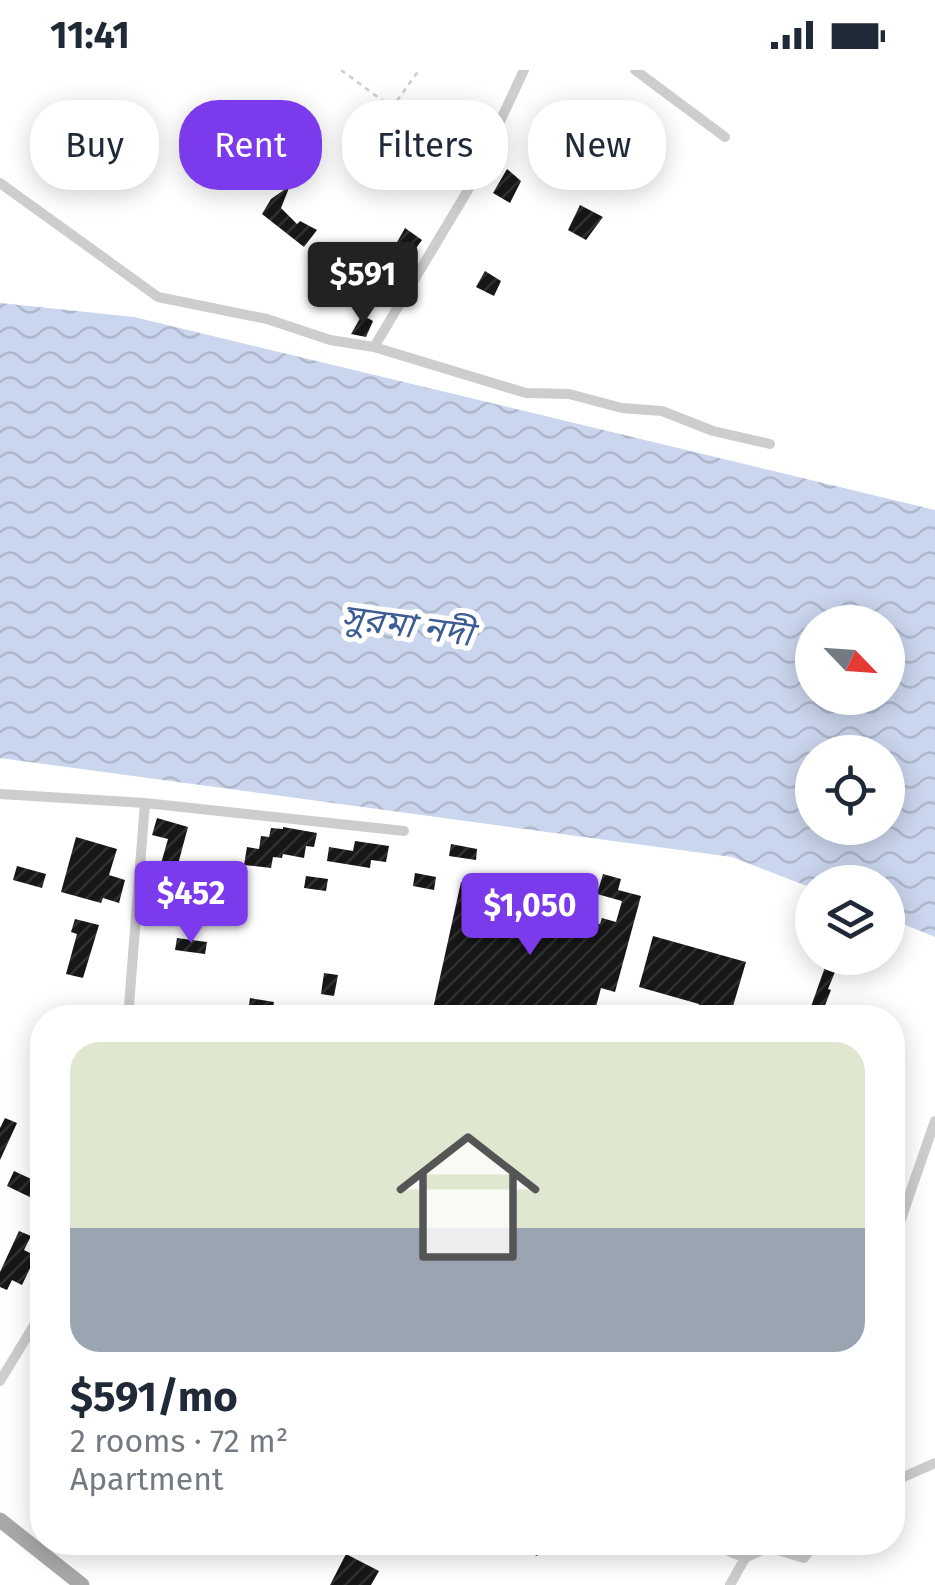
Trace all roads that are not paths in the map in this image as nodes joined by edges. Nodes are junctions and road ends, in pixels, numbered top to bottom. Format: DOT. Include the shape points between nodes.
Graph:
graph roads {
  1 [pos="524,70"];
  2 [pos="635,70"];
  3 [pos="725,137"];
  4 [pos="0,183"];
  5 [pos="374,348"];
  6 [pos="770,444"];
  7 [pos="0,794"];
  8 [pos="145,804"];
  9 [pos="404,831"];
  10 [pos="129,1005"];
  11 [pos="935,1121"];
  12 [pos="905,1208"];
  13 [pos="30,1332"];
  14 [pos="0,1381"];
  15 [pos="935,1463"];
  16 [pos="905,1476"];
  17 [pos="0,1520"];
  18 [pos="30,1544"];
  19 [pos="44,1555"];
  20 [pos="739,1555"];
  21 [pos="748,1555"];
  22 [pos="752,1555"];
  23 [pos="746,1558"];
  24 [pos="82,1585"];
  25 [pos="730,1585"];
  1 -- 5 [label="street" via="468,190"];
  2 -- 3 [label="street"];
  4 -- 5 [label="street" via="158,297"];
  5 -- 6 [label="street" via="526,393 662,411"];
  7 -- 8 [label="street"];
  8 -- 9 [label="street"];
  8 -- 10 [label="street"];
  11 -- 12 [label="street"];
  13 -- 14 [label="street"];
  15 -- 16 [label="street"];
  17 -- 18 [label="main road"];
  19 -- 24 [label="main road"];
  20 -- 23 [label="street"];
  21 -- 23 [label="street"];
  22 -- 23 [label="street"];
  23 -- 25 [label="street"];
}
